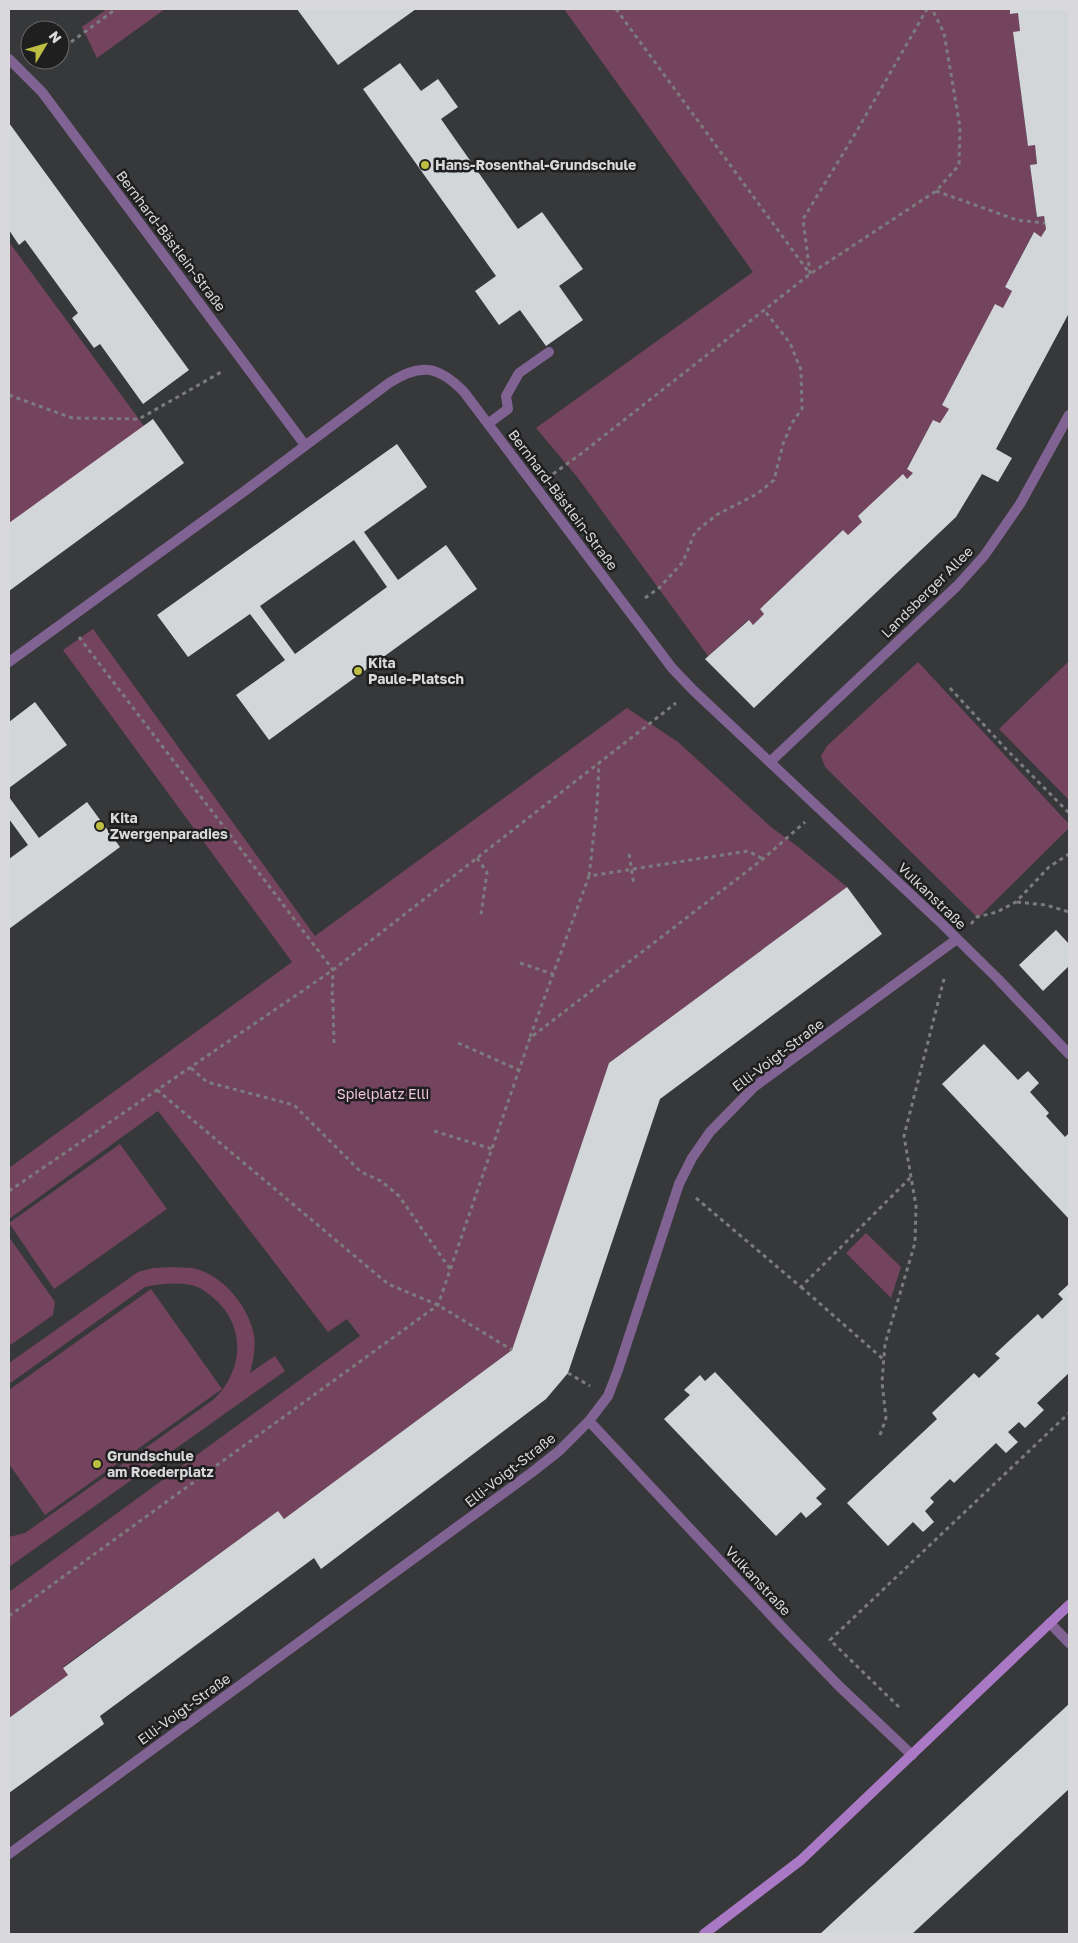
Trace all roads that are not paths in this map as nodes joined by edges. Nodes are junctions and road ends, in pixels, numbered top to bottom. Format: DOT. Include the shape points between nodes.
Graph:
graph roads {
  1 [pos="9,59"];
  2 [pos="549,352"];
  3 [pos="1069,414"];
  4 [pos="489,423"];
  5 [pos="305,445"];
  6 [pos="9,662"];
  7 [pos="770,762"];
  8 [pos="957,939"];
  9 [pos="1069,1054"];
  10 [pos="590,1421"];
  11 [pos="1069,1605"];
  12 [pos="1050,1623"];
  13 [pos="1069,1643"];
  14 [pos="912,1755"];
  15 [pos="9,1854"];
  16 [pos="704,1934"];
  1 -- 5 [label="street, Bernhard-Bästlein-Straße" via="42,92"];
  2 -- 4 [label="street" via="519,373 506,396 508,409"];
  3 -- 7 [label="street, Landsberger Allee" via="1020,504 984,556 957,586"];
  4 -- 5 [label="street, Bernhard-Bästlein-Straße" via="451,378 432,369 416,370 389,383"];
  4 -- 7 [label="street, Bernhard-Bästlein-Straße" via="672,668"];
  5 -- 6 [label="street, Bernhard-Bästlein-Straße"];
  7 -- 8 [label="street, Vulkanstraße"];
  8 -- 9 [label="street, Vulkanstraße"];
  8 -- 10 [label="street, Elli-Voigt-Straße" via="754,1087 710,1132 679,1184 618,1370 608,1396"];
  10 -- 14 [label="street, Vulkanstraße" via="782,1627"];
  10 -- 15 [label="street, Elli-Voigt-Straße" via="531,1473"];
  11 -- 12 [label="street"];
  12 -- 13 [label="street"];
  12 -- 14 [label="street"];
  14 -- 16 [label="street" via="801,1860"];
}
